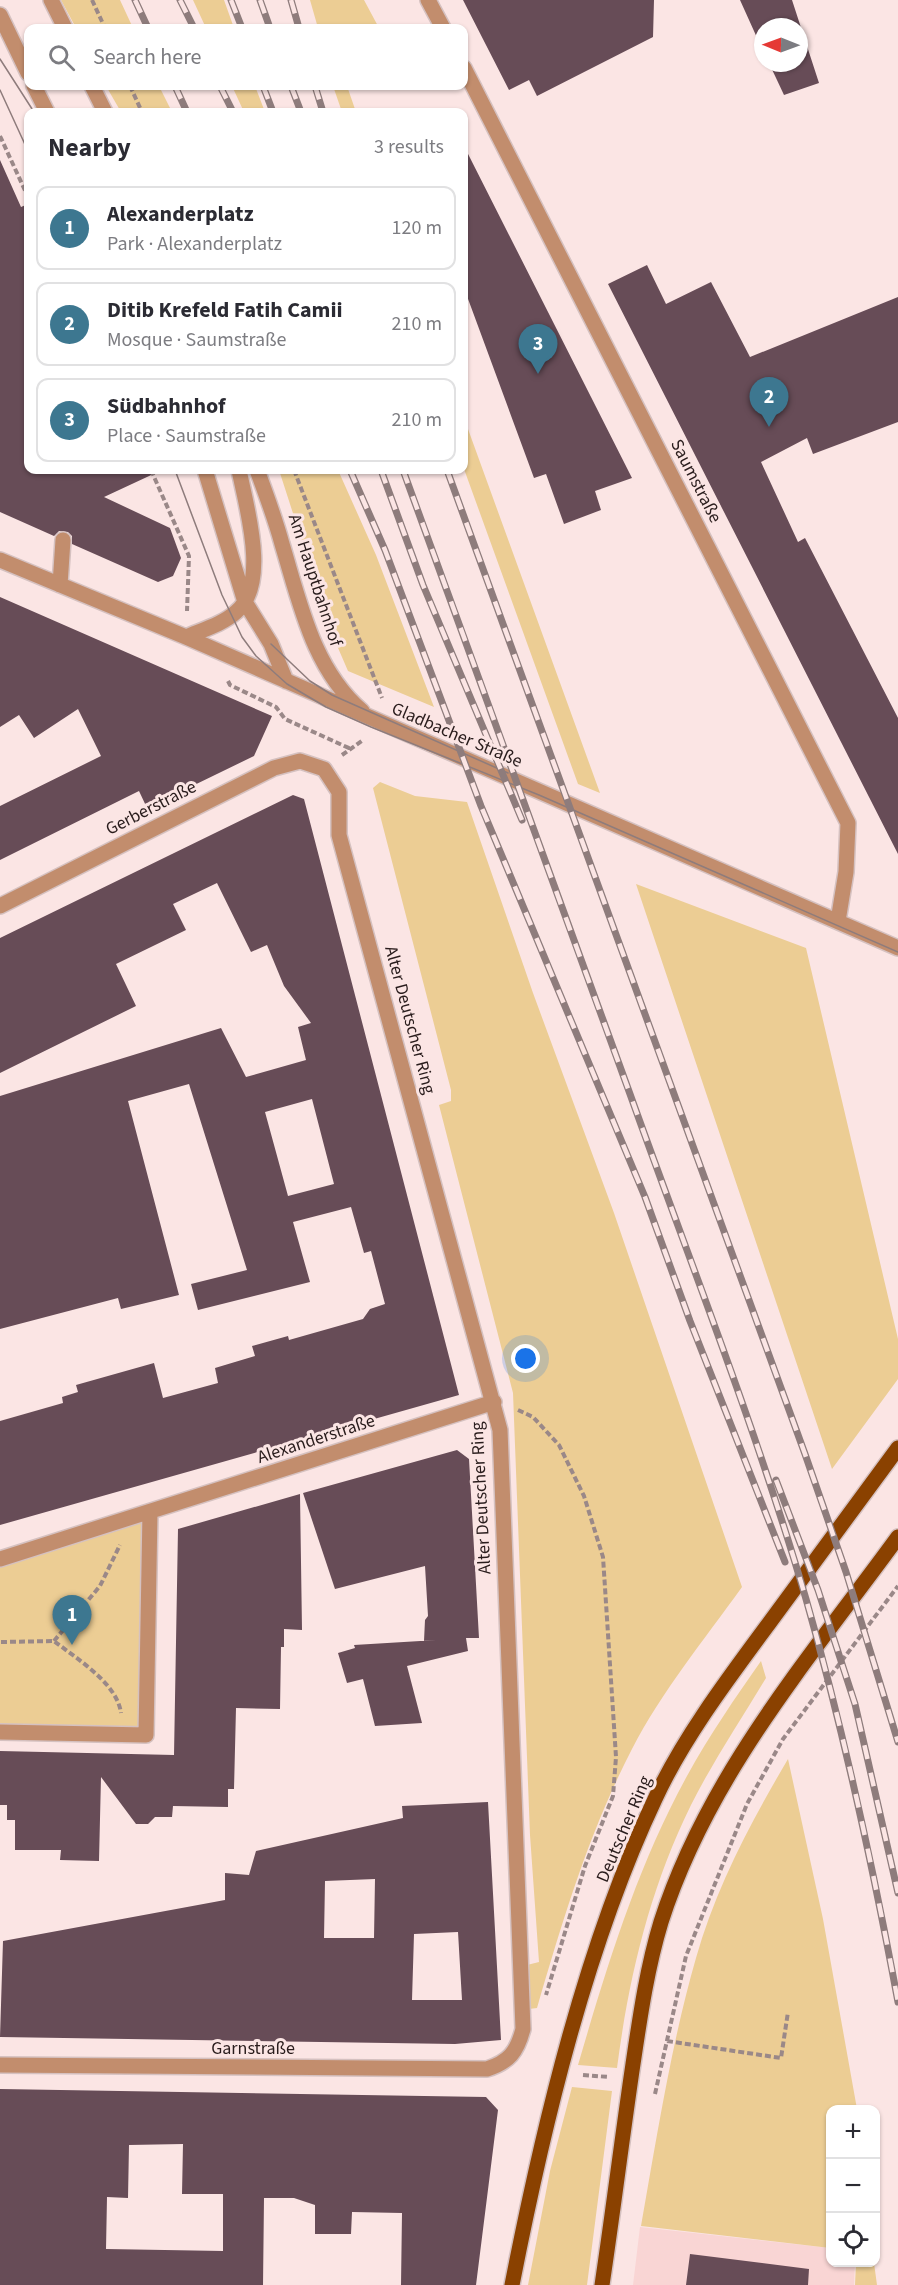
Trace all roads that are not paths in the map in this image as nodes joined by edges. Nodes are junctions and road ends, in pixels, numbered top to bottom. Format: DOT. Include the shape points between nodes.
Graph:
graph roads {
  1 [pos="51,0"];
  2 [pos="428,0"];
  3 [pos="0,15"];
  4 [pos="63,24"];
  5 [pos="441,24"];
  6 [pos="24,65"];
  7 [pos="468,76"];
  8 [pos="36,90"];
  9 [pos="94,90"];
  10 [pos="45,108"];
  11 [pos="103,108"];
  12 [pos="206,474"];
  13 [pos="240,474"];
  14 [pos="258,474"];
  15 [pos="63,540"];
  16 [pos="0,560"];
  17 [pos="60,585"];
  18 [pos="245,602"];
  19 [pos="186,637"];
  20 [pos="286,681"];
  21 [pos="374,721"];
  22 [pos="324,768"];
  23 [pos="0,906"];
  24 [pos="838,921"];
  25 [pos="898,948"];
  26 [pos="494,1402"];
  27 [pos="898,1448"];
  28 [pos="150,1512"];
  29 [pos="898,1537"];
  30 [pos="0,1559"];
  31 [pos="0,1732"];
  32 [pos="504,2064"];
  33 [pos="0,2065"];
  34 [pos="512,2285"];
  35 [pos="603,2285"];
  1 -- 4 [label="street"];
  2 -- 5 [label="street"];
  3 -- 6 [label="street"];
  7 -- 24 [label="street, Saumstraße" via="848,823"];
  8 -- 10 [label="street"];
  9 -- 11 [label="street"];
  12 -- 18 [label="street"];
  13 -- 18 [label="street" via="253,545 253,569"];
  14 -- 21 [label="street, Am Hauptbahnhof" via="322,661 337,686"];
  15 -- 17 [label="street"];
  16 -- 17 [label="street, Gladbacher Straße"];
  17 -- 19 [label="street, Gladbacher Straße"];
  18 -- 19 [label="street" via="231,616"];
  18 -- 20 [label="street" via="271,645"];
  19 -- 20 [label="street, Gladbacher Straße"];
  20 -- 21 [label="street, Gladbacher Straße"];
  21 -- 24 [label="street, Gladbacher Straße"];
  22 -- 23 [label="street, Gerberstraße" via="300,761 274,768"];
  22 -- 26 [label="street, Alter Deutscher Ring" via="339,792 339,835"];
  24 -- 25 [label="street, Gladbacher Straße"];
  26 -- 28 [label="street, Alexanderstraße"];
  26 -- 32 [label="street, Alter Deutscher Ring" via="500,1430 523,2029 518,2048"];
  27 -- 34 [label="main road, Deutscher Ring" via="742,1659 655,1798 596,1950 561,2073"];
  28 -- 30 [label="street, Alexanderstraße"];
  28 -- 31 [label="street" via="146,1735"];
  29 -- 35 [label="main road" via="771,1707 714,1799 681,1870 661,1923 644,1994"];
  32 -- 33 [label="street, Garnstraße" via="487,2069"];
}
